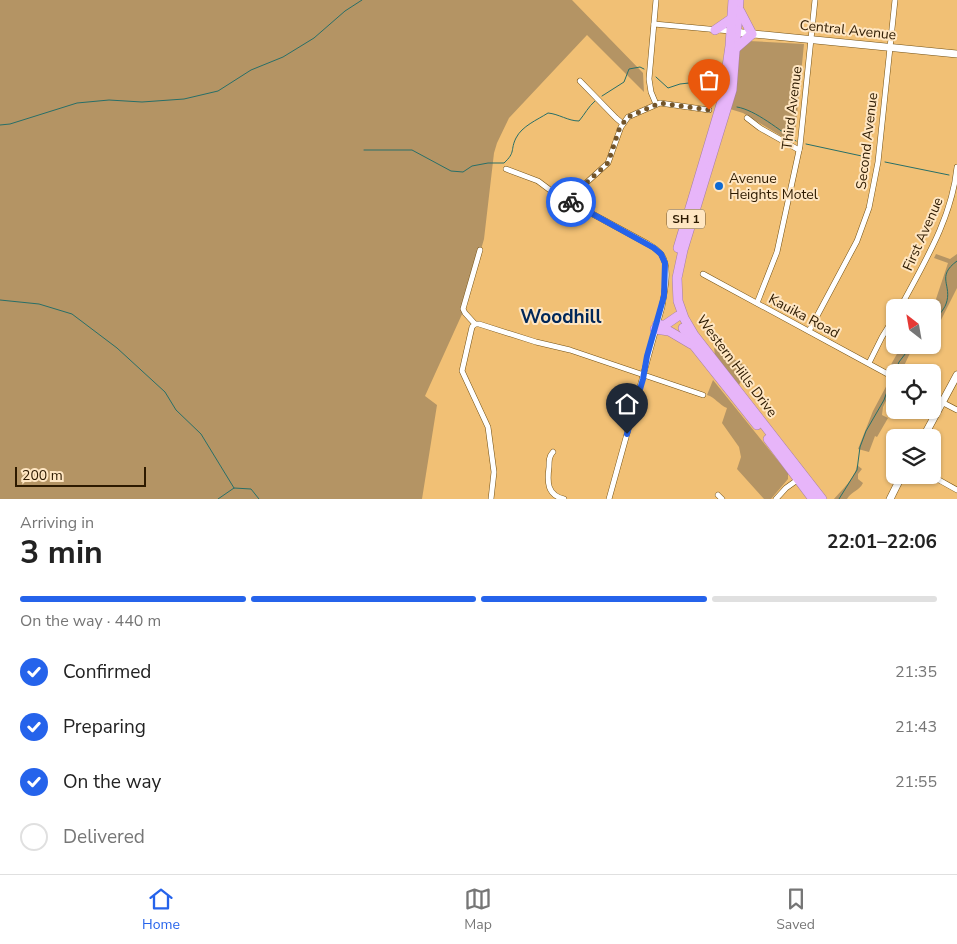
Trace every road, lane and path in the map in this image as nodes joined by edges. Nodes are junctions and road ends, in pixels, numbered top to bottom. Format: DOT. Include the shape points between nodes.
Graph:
graph roads {
  1 [pos="656,0"];
  2 [pos="733,0"];
  3 [pos="815,0"];
  4 [pos="895,0"];
  5 [pos="739,4"];
  6 [pos="731,19"];
  7 [pos="654,24"];
  8 [pos="715,30"];
  9 [pos="734,32"];
  10 [pos="752,34"];
  11 [pos="812,39"];
  12 [pos="890,47"];
  13 [pos="736,48"];
  14 [pos="957,54"];
  15 [pos="580,81"];
  16 [pos="656,104"];
  17 [pos="709,110"];
  18 [pos="747,118"];
  19 [pos="622,123"];
  20 [pos="799,150"];
  21 [pos="957,167"];
  22 [pos="506,170"];
  23 [pos="571,200"];
  24 [pos="480,250"];
  25 [pos="703,274"];
  26 [pos="905,299"];
  27 [pos="757,303"];
  28 [pos="678,316"];
  29 [pos="475,324"];
  30 [pos="656,327"];
  31 [pos="809,331"];
  32 [pos="886,331"];
  33 [pos="695,346"];
  34 [pos="869,364"];
  35 [pos="886,373"];
  36 [pos="643,374"];
  37 [pos="957,375"];
  38 [pos="704,394"];
  39 [pos="942,402"];
  40 [pos="957,410"];
  41 [pos="760,425"];
  42 [pos="927,429"];
  43 [pos="553,452"];
  44 [pos="801,477"];
  45 [pos="941,481"];
  46 [pos="898,484"];
  47 [pos="957,490"];
  48 [pos="891,498"];
  49 [pos="491,499"];
  50 [pos="564,499"];
  51 [pos="609,499"];
  52 [pos="776,499"];
  53 [pos="813,499"];
  54 [pos="822,499"];
  1 -- 7 [label="street"];
  2 -- 6 [label="highway, Western Hills Drive / SH 1"];
  3 -- 11 [label="street, Third Avenue"];
  4 -- 12 [label="street, Second Avenue"];
  5 -- 9 [label="highway, Western Hills Drive / SH 1"];
  5 -- 10 [label="highway"];
  6 -- 8 [label="highway"];
  6 -- 9 [label="highway, Western Hills Drive / SH 1"];
  7 -- 8 [label="street"];
  7 -- 16 [label="street" via="649,79"];
  8 -- 9 [label="street"];
  9 -- 10 [label="main road, Central Avenue"];
  9 -- 13 [label="highway, Western Hills Drive / SH 1"];
  9 -- 28 [label="highway, Western Hills Drive / SH 1" via="722,102 674,262 673,297"];
  10 -- 11 [label="main road, Central Avenue"];
  10 -- 13 [label="highway"];
  11 -- 12 [label="main road, Central Avenue"];
  11 -- 20 [label="street, Third Avenue"];
  12 -- 14 [label="main road, Central Avenue"];
  12 -- 31 [label="street, Second Avenue" via="877,173 869,208 857,241"];
  13 -- 41 [label="highway, Western Hills Drive / SH 1" via="730,98 682,250 677,290 678,301 689,326"];
  15 -- 19 [label="street"];
  16 -- 17 [label="street"];
  16 -- 19 [label="street"];
  18 -- 20 [label="street"];
  19 -- 23 [label="street" via="608,163"];
  20 -- 27 [label="street, Third Avenue" via="776,252"];
  21 -- 26 [label="street, First Avenue" via="944,222"];
  22 -- 23 [label="street" via="538,181 558,196"];
  23 -- 30 [label="street" via="661,254 665,263 665,282"];
  24 -- 29 [label="street" via="464,308"];
  25 -- 27 [label="street, Kauika Road"];
  27 -- 31 [label="street, Kauika Road"];
  28 -- 30 [label="highway"];
  28 -- 33 [label="highway, Western Hills Drive / SH 1"];
  29 -- 36 [label="street"];
  29 -- 49 [label="street" via="462,371 488,427 494,472"];
  30 -- 33 [label="highway"];
  30 -- 36 [label="street"];
  31 -- 34 [label="street, Kauika Road"];
  32 -- 34 [label="street"];
  33 -- 41 [label="highway, Western Hills Drive / SH 1"];
  34 -- 35 [label="street, Kauika Road"];
  36 -- 38 [label="street"];
  36 -- 51 [label="street"];
  37 -- 39 [label="main road"];
  39 -- 40 [label="street"];
  39 -- 42 [label="main road"];
  41 -- 44 [label="highway, Western Hills Drive / SH 1"];
  43 -- 50 [label="street" via="549,487"];
  44 -- 52 [label="street"];
  44 -- 53 [label="highway, Western Hills Drive / SH 1"];
  44 -- 54 [label="highway, Western Hills Drive / SH 1"];
  45 -- 47 [label="street"];
  46 -- 48 [label="main road"];
}
